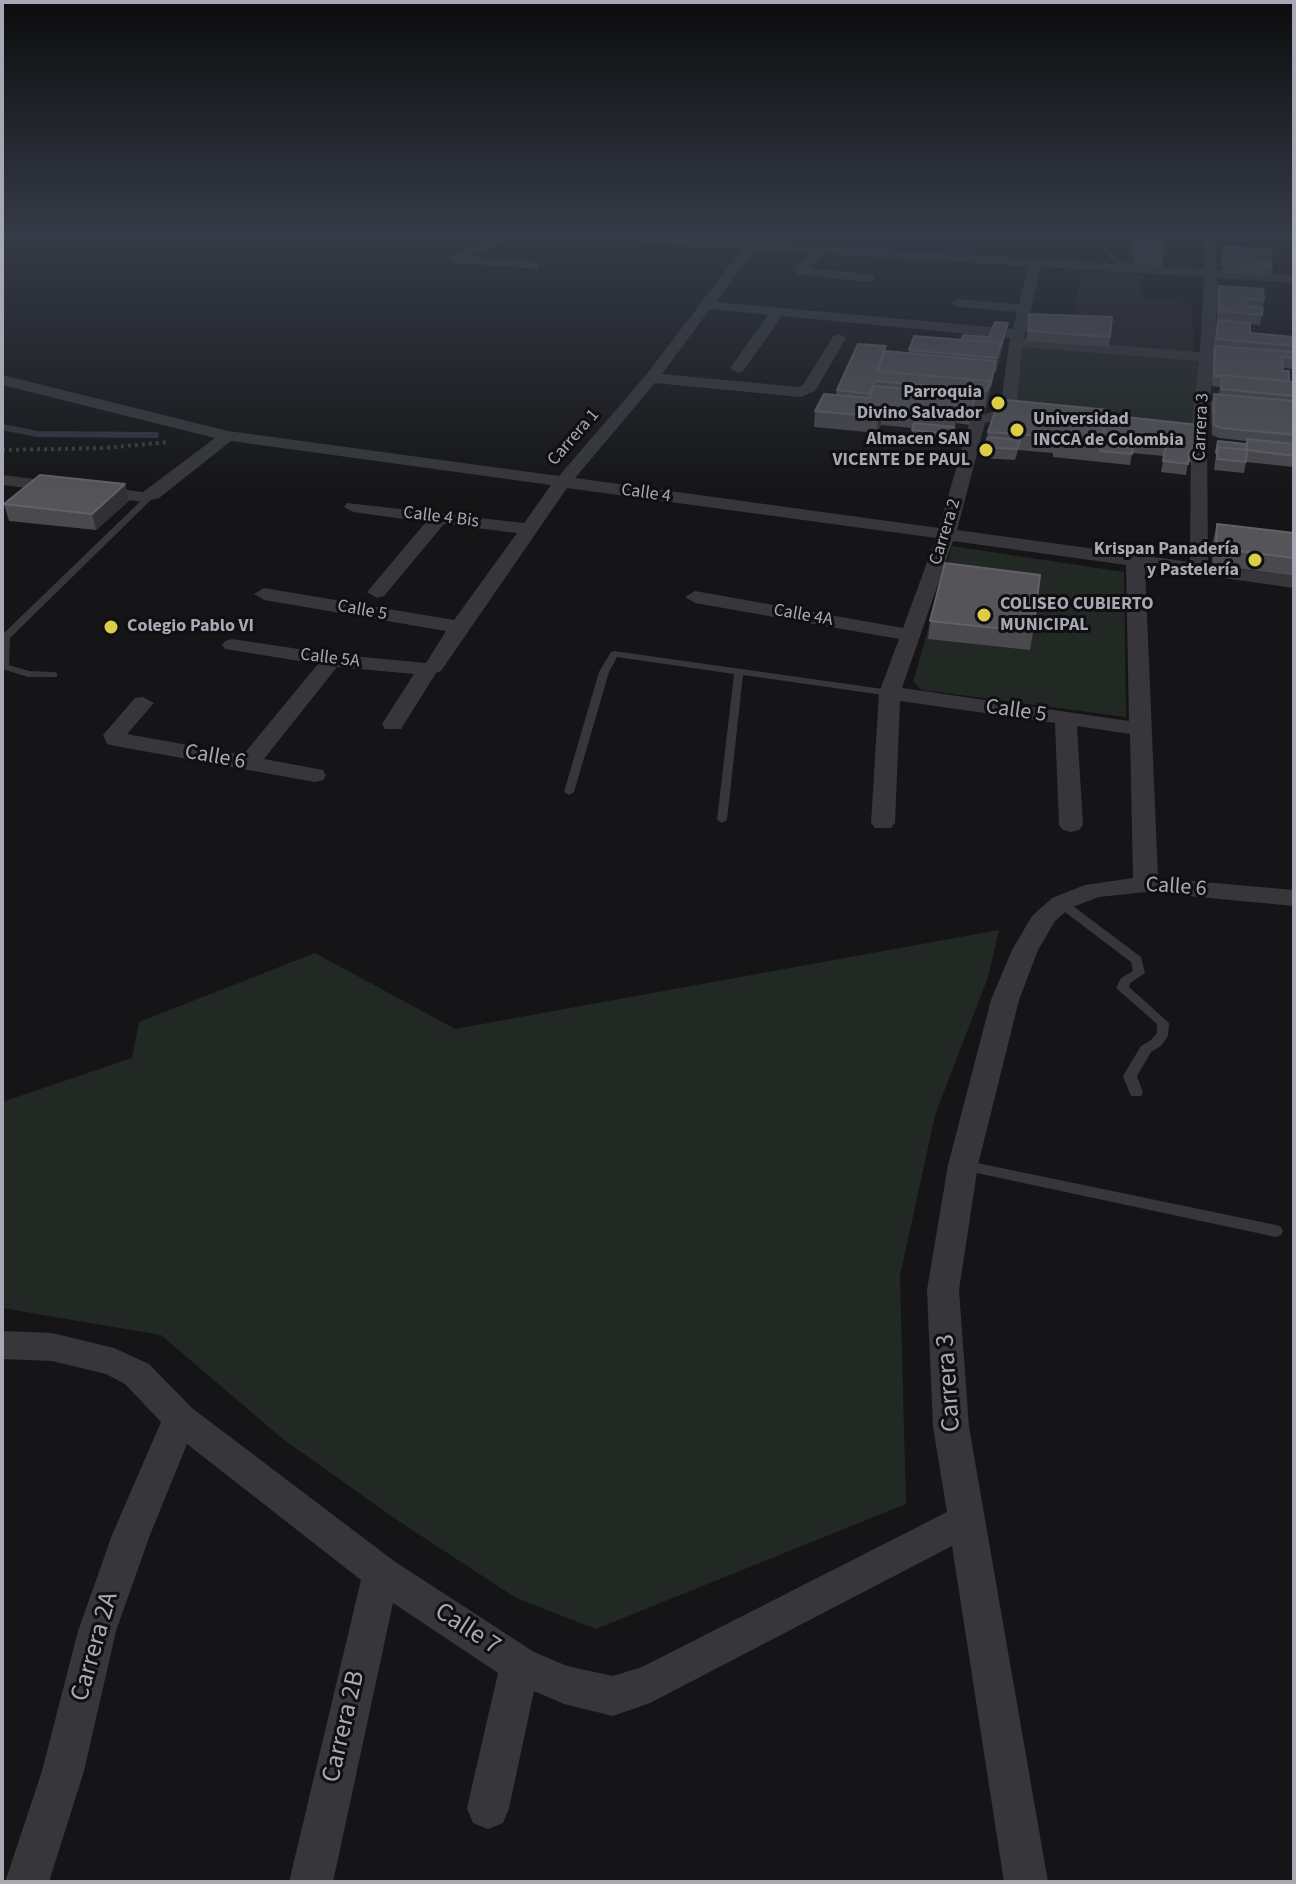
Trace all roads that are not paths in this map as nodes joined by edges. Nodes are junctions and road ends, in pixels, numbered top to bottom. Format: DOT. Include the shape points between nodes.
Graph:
graph roads {
  1 [pos="693,324"];
  2 [pos="769,324"];
  3 [pos="897,324"];
  4 [pos="1021,324"];
  5 [pos="1209,324"];
  6 [pos="839,338"];
  7 [pos="1017,338"];
  8 [pos="1207,355"];
  9 [pos="1294,360"];
  10 [pos="738,368"];
  11 [pos="651,378"];
  12 [pos="3,380"];
  13 [pos="228,436"];
  14 [pos="2,480"];
  15 [pos="37,483"];
  16 [pos="562,483"];
  17 [pos="2,493"];
  18 [pos="153,494"];
  19 [pos="353,507"];
  20 [pos="439,518"];
  21 [pos="528,529"];
  22 [pos="946,536"];
  23 [pos="1135,562"];
  24 [pos="1199,571"];
  25 [pos="1294,582"];
  26 [pos="377,592"];
  27 [pos="264,594"];
  28 [pos="695,597"];
  29 [pos="459,627"];
  30 [pos="911,635"];
  31 [pos="232,645"];
  32 [pos="332,660"];
  33 [pos="428,669"];
  34 [pos="739,671"];
  35 [pos="54,675"];
  36 [pos="890,693"];
  37 [pos="143,703"];
  38 [pos="1066,719"];
  39 [pos="393,724"];
  40 [pos="1142,729"];
  41 [pos="248,764"];
  42 [pos="315,775"];
  43 [pos="569,792"];
  44 [pos="722,820"];
  45 [pos="883,823"];
  46 [pos="1071,825"];
  47 [pos="1146,884"];
  48 [pos="1294,898"];
  49 [pos="1061,903"];
  50 [pos="1136,1093"];
  51 [pos="963,1165"];
  52 [pos="1276,1231"];
  53 [pos="2,1345"];
  54 [pos="180,1418"];
  55 [pos="967,1520"];
  56 [pos="381,1573"];
  57 [pos="520,1665"];
  58 [pos="488,1808"];
  59 [pos="27,1882"];
  60 [pos="311,1882"];
  61 [pos="1026,1882"];
  1 -- 11 [label="street, Carrera 1"];
  2 -- 10 [label="street"];
  3 -- 7 [label="street"];
  4 -- 7 [label="street, Carrera 2"];
  5 -- 8 [label="street, Carrera 3"];
  6 -- 11 [label="street" via="809,388 801,392"];
  7 -- 8 [label="street"];
  7 -- 22 [label="street, Carrera 2" via="1016,414 978,420"];
  8 -- 9 [label="street"];
  8 -- 24 [label="street, Carrera 3" via="1199,435"];
  11 -- 16 [label="street, Carrera 1"];
  12 -- 13 [label="street, Calle 4"];
  13 -- 16 [label="street, Calle 4"];
  13 -- 18 [label="street"];
  14 -- 15 [label="street"];
  15 -- 17 [label="street"];
  15 -- 18 [label="street"];
  16 -- 21 [label="street, Carrera 1"];
  16 -- 22 [label="street, Calle 4"];
  18 -- 35 [label="lane" via="5,637 4,667"];
  19 -- 20 [label="street, Calle 4 Bis"];
  20 -- 21 [label="street, Calle 4 Bis"];
  20 -- 26 [label="street"];
  21 -- 29 [label="street, Carrera 1"];
  22 -- 23 [label="street, Calle 4"];
  22 -- 30 [label="street, Carrera 2"];
  23 -- 24 [label="street, Calle 4"];
  23 -- 40 [label="street"];
  24 -- 25 [label="street, Calle 4"];
  27 -- 29 [label="street, Calle 5"];
  28 -- 30 [label="street, Calle 4A"];
  29 -- 33 [label="street, Carrera 1"];
  30 -- 36 [label="street, Carrera 2"];
  31 -- 32 [label="street, Calle 5A"];
  32 -- 33 [label="street, Calle 5A"];
  32 -- 41 [label="street"];
  33 -- 39 [label="street, Carrera 1"];
  34 -- 36 [label="lane"];
  34 -- 43 [label="lane" via="614,654"];
  34 -- 44 [label="lane"];
  36 -- 38 [label="street, Calle 5"];
  36 -- 45 [label="street, Carrera 2"];
  37 -- 41 [label="street, Calle 6" via="115,739"];
  38 -- 40 [label="street, Calle 5"];
  38 -- 46 [label="street"];
  40 -- 47 [label="street"];
  41 -- 42 [label="street, Calle 6"];
  47 -- 48 [label="street, Calle 6"];
  47 -- 49 [label="street, Calle 6" via="1094,890"];
  49 -- 50 [label="lane" via="1137,960 1139,973 1122,988 1163,1023 1163,1033 1130,1076"];
  49 -- 51 [label="street, Carrera 3" via="1045,916 1025,950 1005,1000"];
  51 -- 52 [label="lane"];
  51 -- 55 [label="street, Carrera 3" via="943,1290 951,1427"];
  53 -- 54 [label="street, Calle 7" via="52,1347 114,1362 137,1374"];
  54 -- 56 [label="street, Calle 7"];
  54 -- 59 [label="street, Carrera 2A" via="97,1631 63,1771"];
  55 -- 57 [label="street, Calle 7" via="650,1684 613,1696 564,1685"];
  55 -- 61 [label="street, Carrera 3"];
  56 -- 57 [label="street, Calle 7"];
  56 -- 60 [label="street, Carrera 2B"];
  57 -- 58 [label="street"];
}
